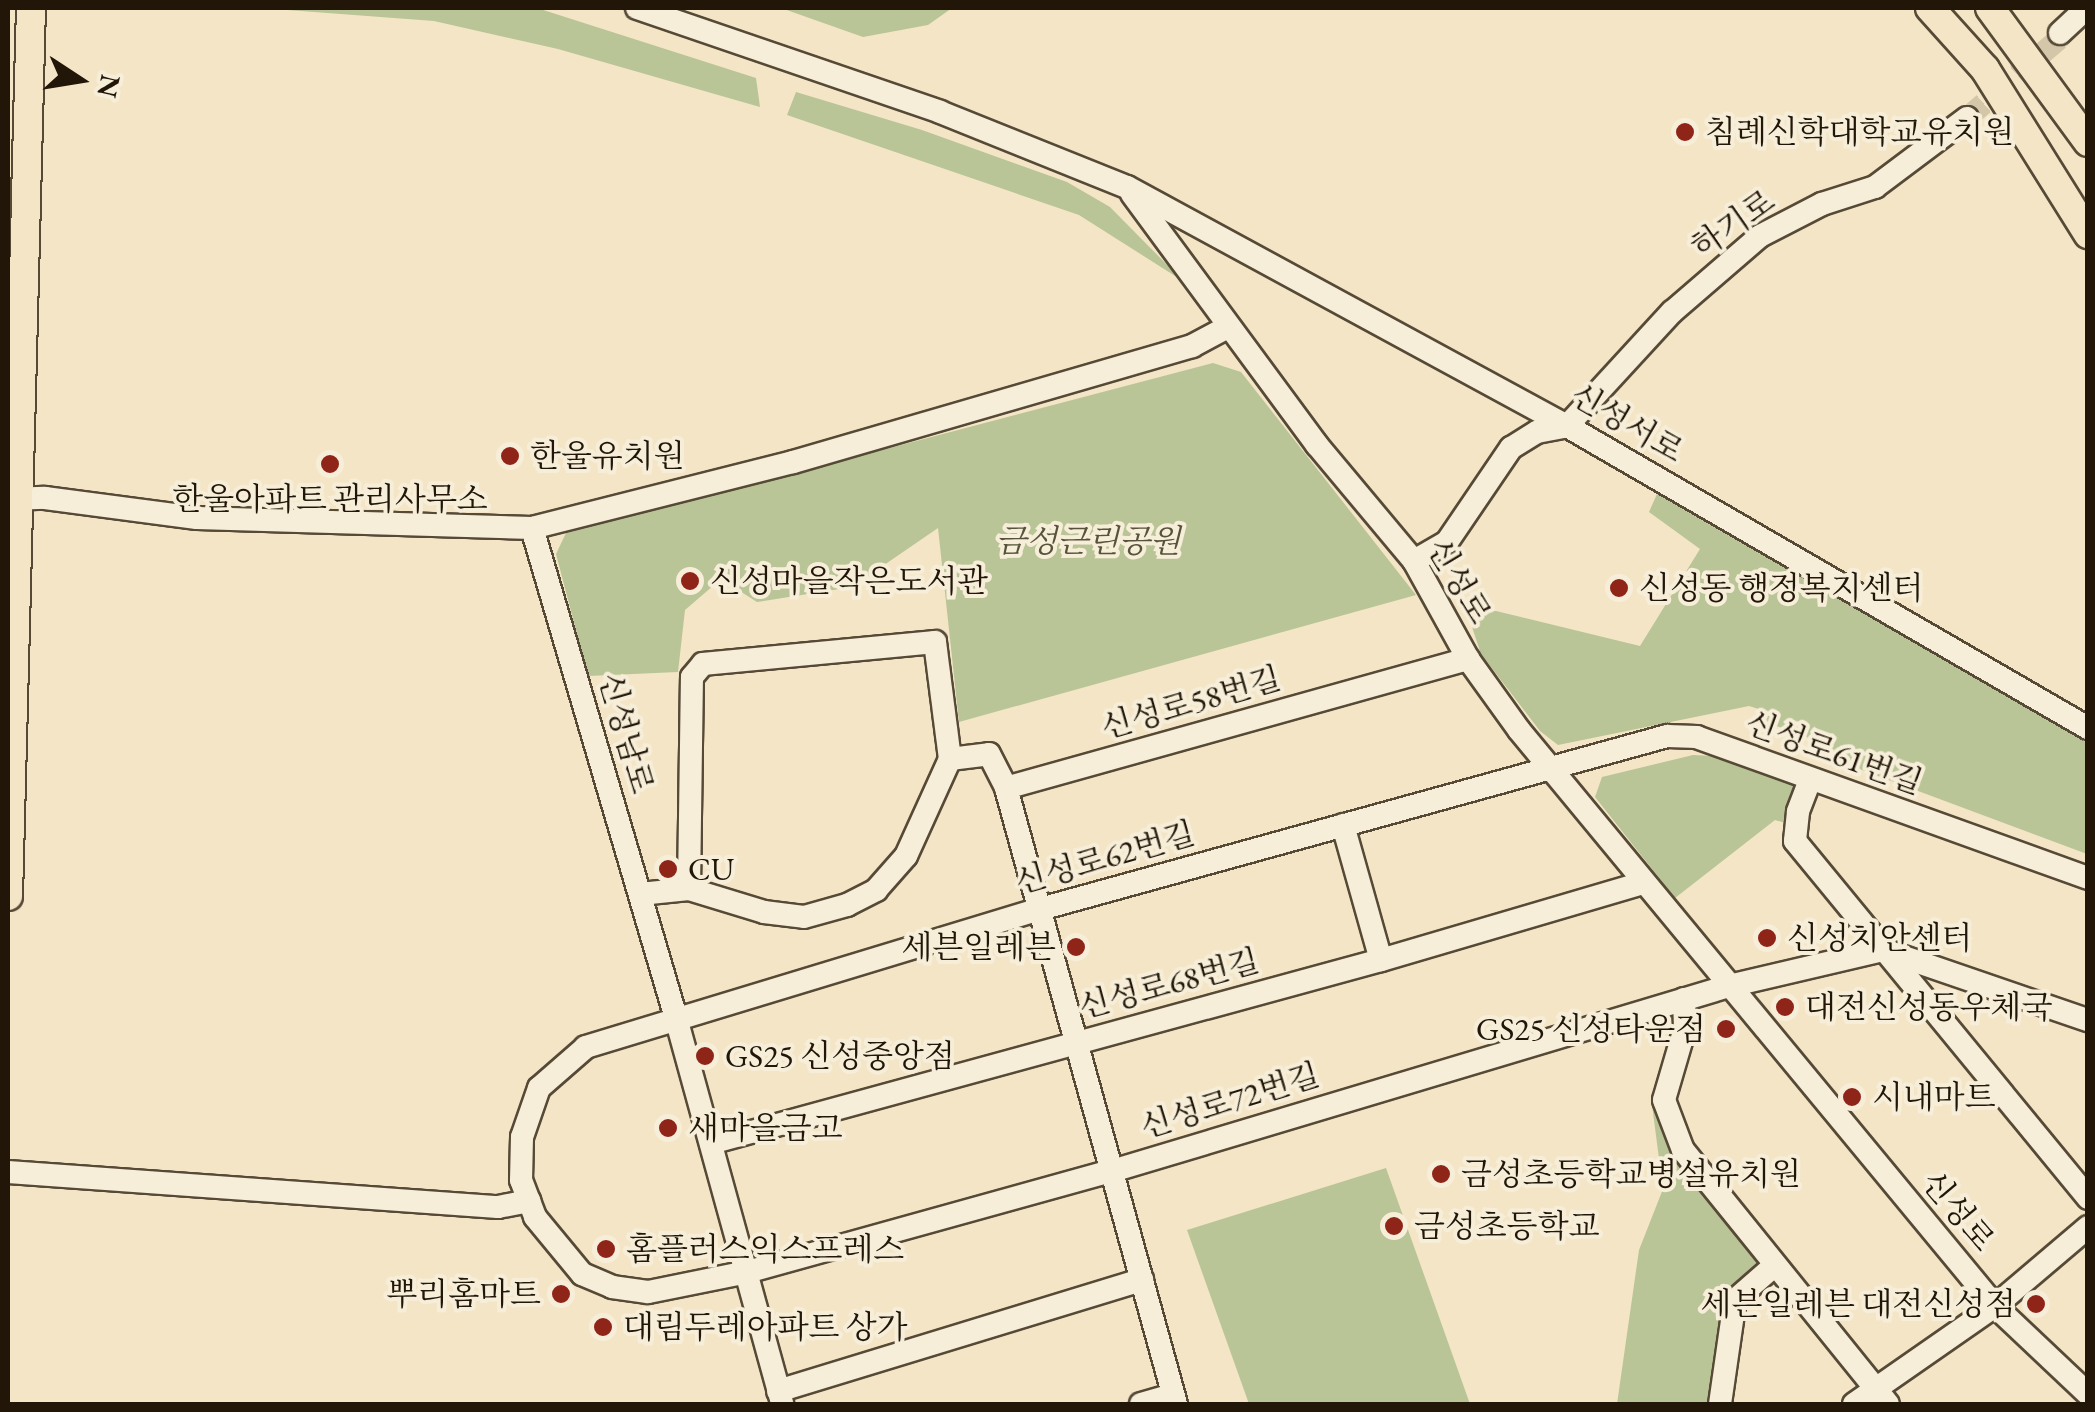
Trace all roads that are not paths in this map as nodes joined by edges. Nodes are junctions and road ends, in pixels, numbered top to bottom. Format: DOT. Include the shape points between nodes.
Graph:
graph roads {
  1 [pos="32,8"];
  2 [pos="636,8"];
  3 [pos="1930,8"];
  4 [pos="1990,8"];
  5 [pos="2087,8"];
  6 [pos="2060,32"];
  7 [pos="1967,118"];
  8 [pos="2088,142"];
  9 [pos="1128,187"];
  10 [pos="2088,234"];
  11 [pos="1226,326"];
  12 [pos="1567,426"];
  13 [pos="13,499"];
  14 [pos="532,528"];
  15 [pos="1414,561"];
  16 [pos="1468,660"];
  17 [pos="2088,728"];
  18 [pos="950,759"];
  19 [pos="1553,766"];
  20 [pos="1810,780"];
  21 [pos="1006,788"];
  22 [pos="1343,825"];
  23 [pos="2088,878"];
  24 [pos="1642,883"];
  25 [pos="689,890"];
  26 [pos="640,894"];
  27 [pos="8,896"];
  28 [pos="1040,909"];
  29 [pos="1883,950"];
  30 [pos="1381,960"];
  31 [pos="1730,986"];
  32 [pos="1684,999"];
  33 [pos="676,1018"];
  34 [pos="2088,1020"];
  35 [pos="1076,1043"];
  36 [pos="711,1142"];
  37 [pos="1112,1171"];
  38 [pos="8,1172"];
  39 [pos="2088,1198"];
  40 [pos="529,1201"];
  41 [pos="2088,1228"];
  42 [pos="1774,1266"];
  43 [pos="747,1272"];
  44 [pos="1142,1280"];
  45 [pos="1995,1306"];
  46 [pos="2088,1394"];
  47 [pos="1881,1396"];
  48 [pos="780,1398"];
  49 [pos="1175,1400"];
  50 [pos="1141,1404"];
  51 [pos="1720,1404"];
  52 [pos="1854,1404"];
  1 -- 13 [label="main road"];
  2 -- 9 [label="street" via="940,112"];
  3 -- 10 [label="main road" via="1985,69"];
  4 -- 8 [label="main road"];
  5 -- 6 [label="street"];
  7 -- 12 [label="street, 하기로" via="1875,187 1822,204 1760,236 1672,312"];
  9 -- 11 [label="street, 신성로"];
  9 -- 12 [label="street, 신성서로"];
  11 -- 14 [label="street" via="1192,346 809,458"];
  11 -- 15 [label="street, 신성로"];
  12 -- 15 [label="street" via="1537,432 1511,448 1447,542"];
  12 -- 17 [label="street, 신성서로"];
  13 -- 14 [label="street" via="197,518"];
  13 -- 27 [label="main road"];
  14 -- 26 [label="street, 신성남로"];
  15 -- 16 [label="street, 신성로"];
  16 -- 19 [label="street, 신성로"];
  16 -- 21 [label="street, 신성로58번길"];
  18 -- 21 [label="street" via="989,754"];
  18 -- 25 [label="street" via="906,856 876,890 847,905 804,917"];
  18 -- 25 [label="street" via="934,642 703,664 692,677"];
  19 -- 20 [label="street, 신성로61번길" via="1667,736 1697,737"];
  19 -- 22 [label="street, 신성로62번길"];
  19 -- 24 [label="street, 신성로"];
  20 -- 23 [label="street, 신성로61번길"];
  20 -- 29 [label="street" via="1795,841"];
  21 -- 28 [label="street"];
  22 -- 28 [label="street, 신성로62번길"];
  22 -- 30 [label="street"];
  24 -- 30 [label="street, 신성로68번길"];
  24 -- 31 [label="street, 신성로"];
  25 -- 26 [label="street"];
  26 -- 33 [label="street, 신성남로"];
  28 -- 33 [label="street, 신성로62번길"];
  28 -- 35 [label="street"];
  29 -- 31 [label="street, 신성로72번길"];
  29 -- 34 [label="street"];
  29 -- 39 [label="street"];
  30 -- 35 [label="street, 신성로68번길"];
  31 -- 32 [label="street, 신성로72번길"];
  31 -- 45 [label="street, 신성로"];
  32 -- 37 [label="street, 신성로72번길"];
  32 -- 42 [label="street" via="1685,1028 1664,1100 1682,1150"];
  33 -- 36 [label="street, 신성남로"];
  33 -- 40 [label="street" via="586,1047 539,1088 522,1137 521,1180"];
  35 -- 36 [label="street, 신성로68번길"];
  35 -- 37 [label="street"];
  36 -- 43 [label="street, 신성남로"];
  37 -- 43 [label="street, 신성로72번길"];
  37 -- 44 [label="street"];
  38 -- 40 [label="street" via="498,1208"];
  40 -- 43 [label="street" via="559,1251 582,1274 612,1286 648,1292"];
  41 -- 45 [label="street"];
  42 -- 47 [label="street"];
  42 -- 51 [label="street" via="1735,1300"];
  43 -- 48 [label="street"];
  44 -- 48 [label="street"];
  44 -- 49 [label="street"];
  45 -- 46 [label="street, 신성로"];
  45 -- 47 [label="street"];
  47 -- 52 [label="street"];
  49 -- 50 [label="street"];
}
